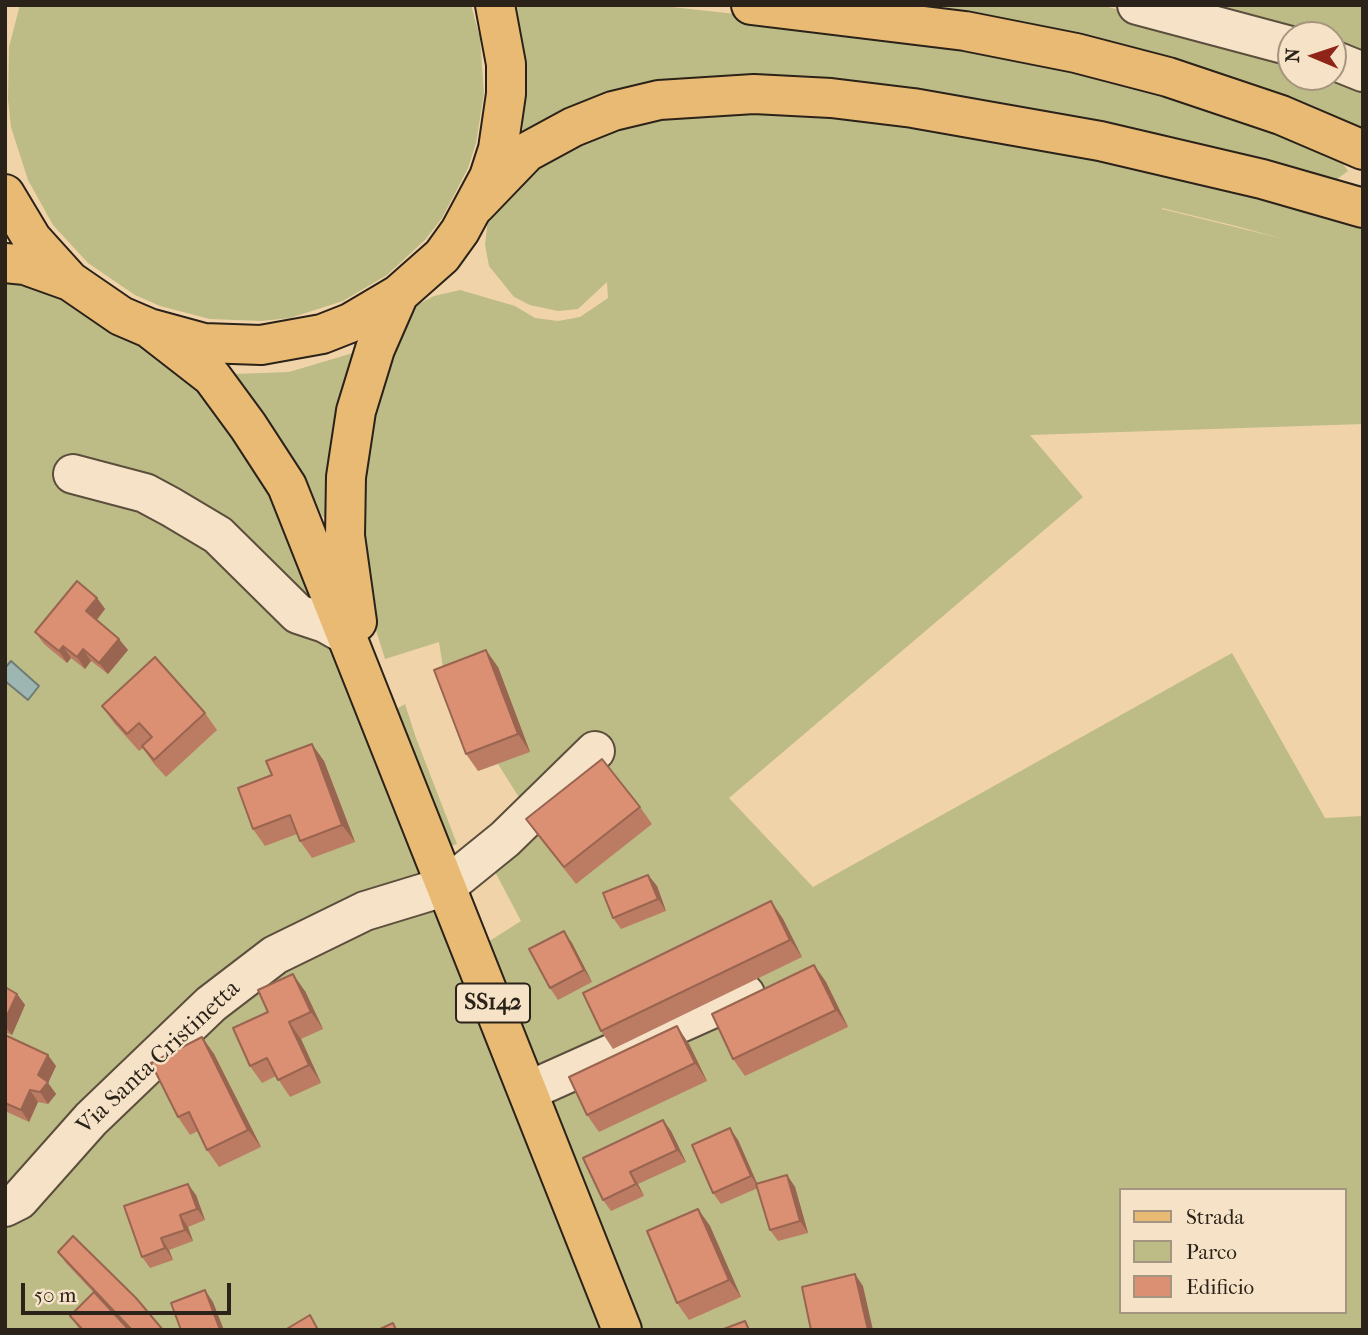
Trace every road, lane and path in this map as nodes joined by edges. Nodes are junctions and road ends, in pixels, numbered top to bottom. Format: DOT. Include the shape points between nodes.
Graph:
graph roads {
  1 [pos="495,5"];
  2 [pos="751,5"];
  3 [pos="1137,5"];
  4 [pos="1277,42"];
  5 [pos="1363,150"];
  6 [pos="5,194"];
  7 [pos="476,205"];
  8 [pos="1363,208"];
  9 [pos="5,263"];
  10 [pos="70,281"];
  11 [pos="399,295"];
  12 [pos="149,328"];
  13 [pos="73,474"];
  14 [pos="348,636"];
  15 [pos="365,676"];
  16 [pos="595,751"];
  17 [pos="447,886"];
  18 [pos="745,994"];
  19 [pos="528,1091"];
  20 [pos="5,1207"];
  21 [pos="622,1330"];
  1 -- 7 [label="main road" via="506,64 506,94 498,149"];
  2 -- 5 [label="main road" via="965,31 1076,53 1281,115"];
  3 -- 4 [label="street"];
  6 -- 10 [label="main road" via="32,239"];
  7 -- 8 [label="main road" via="527,152 613,111 659,100 754,94 886,105 1100,141 1262,178"];
  7 -- 11 [label="main road" via="442,256"];
  9 -- 10 [label="main road"];
  10 -- 12 [label="main road" via="121,316"];
  11 -- 12 [label="main road" via="350,323 292,342 204,343"];
  11 -- 15 [label="main road, SS142" via="374,349 356,411 346,477 345,536"];
  12 -- 14 [label="main road, SS142" via="212,377 255,436 287,486"];
  13 -- 14 [label="street" via="145,493 171,507 218,535 298,614 325,622"];
  14 -- 15 [label="main road, SS142"];
  15 -- 17 [label="main road, SS142"];
  16 -- 17 [label="street" via="505,839"];
  17 -- 19 [label="main road, SS142"];
  17 -- 20 [label="street, Via Santa Cristinetta" via="365,911 275,955 211,1004 91,1119 19,1199"];
  18 -- 19 [label="street"];
  19 -- 21 [label="main road, SS142"];
}
